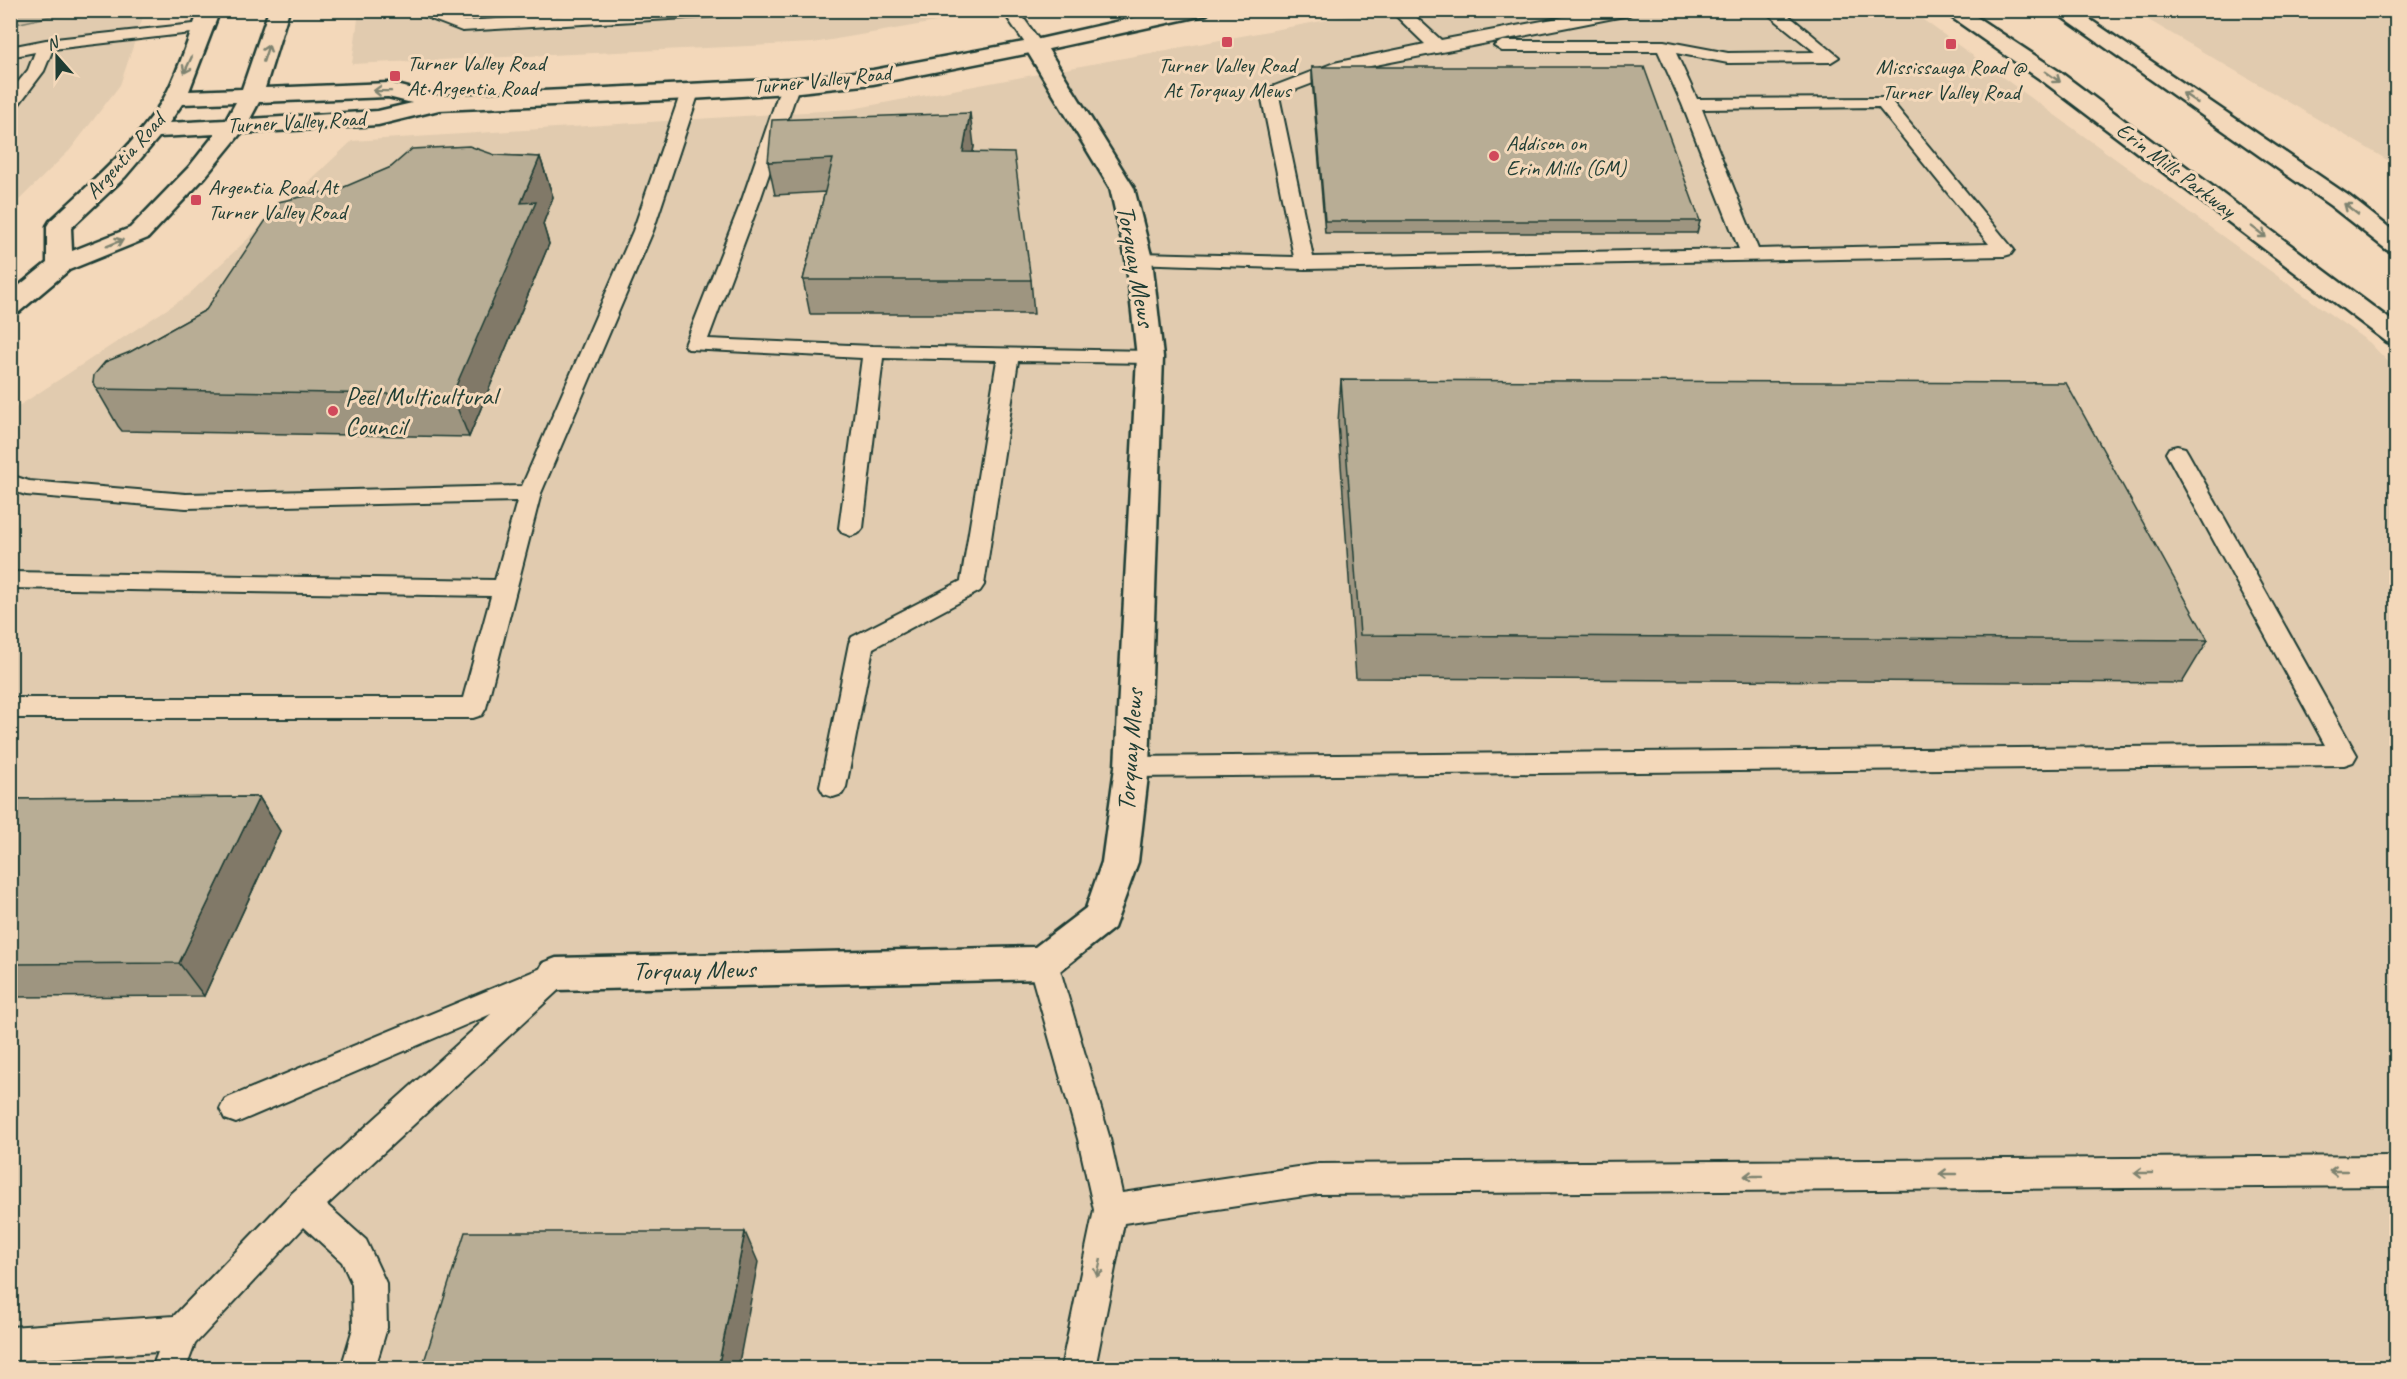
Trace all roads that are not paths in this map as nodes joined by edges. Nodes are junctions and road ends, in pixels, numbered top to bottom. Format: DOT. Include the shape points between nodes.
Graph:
graph roads {
  1 [pos="279,10"];
  2 [pos="421,10"];
  3 [pos="739,10"];
  4 [pos="1010,10"];
  5 [pos="1200,10"];
  6 [pos="1398,10"];
  7 [pos="1629,10"];
  8 [pos="1771,10"];
  9 [pos="1951,10"];
  10 [pos="2062,10"];
  11 [pos="605,15"];
  12 [pos="496,17"];
  13 [pos="207,19"];
  14 [pos="46,45"];
  15 [pos="1035,46"];
  16 [pos="1437,46"];
  17 [pos="1664,46"];
  18 [pos="10,52"];
  19 [pos="790,86"];
  20 [pos="690,92"];
  21 [pos="251,95"];
  22 [pos="175,98"];
  23 [pos="439,103"];
  24 [pos="10,104"];
  25 [pos="1691,104"];
  26 [pos="235,125"];
  27 [pos="153,131"];
  28 [pos="2397,245"];
  29 [pos="1751,256"];
  30 [pos="1139,259"];
  31 [pos="1305,263"];
  32 [pos="60,265"];
  33 [pos="10,306"];
  34 [pos="2397,336"];
  35 [pos="873,352"];
  36 [pos="1009,353"];
  37 [pos="1150,357"];
  38 [pos="2177,453"];
  39 [pos="16,489"];
  40 [pos="530,493"];
  41 [pos="851,528"];
  42 [pos="10,580"];
  43 [pos="505,588"];
  44 [pos="10,708"];
  45 [pos="1132,767"];
  46 [pos="833,787"];
  47 [pos="1043,963"];
  48 [pos="556,974"];
  49 [pos="236,1109"];
  50 [pos="2397,1171"];
  51 [pos="303,1205"];
  52 [pos="1110,1210"];
  53 [pos="182,1333"];
  54 [pos="10,1344"];
  55 [pos="169,1368"];
  56 [pos="358,1368"];
  57 [pos="1078,1368"];
  21 -- 1 [label="street, one-way"];
  2 -- 12 [label="lane" via="462,26"];
  3 -- 11 [label="lane"];
  4 -- 15 [label="lane"];
  5 -- 15 [label="street, Turner Valley Road"];
  6 -- 16 [label="lane"];
  7 -- 16 [label="lane"];
  8 -- 17 [label="lane" via="1831,57 1728,58"];
  9 -- 34 [label="street, Erin Mills Parkway, one-way" via="2052,77"];
  28 -- 10 [label="street, one-way" via="2340,201"];
  11 -- 12 [label="lane"];
  13 -- 14 [label="lane"];
  13 -- 22 [label="street, Argentia Road, one-way"];
  14 -- 18 [label="lane"];
  14 -- 24 [label="lane" via="36,71"];
  15 -- 19 [label="street, Turner Valley Road" via="873,76"];
  15 -- 30 [label="street, Torquay Mews" via="1122,188"];
  16 -- 17 [label="lane"];
  16 -- 31 [label="lane" via="1340,67 1270,94"];
  17 -- 25 [label="lane"];
  19 -- 20 [label="street, Turner Valley Road"];
  19 -- 35 [label="lane" via="696,345"];
  20 -- 23 [label="street, Turner Valley Road"];
  20 -- 40 [label="lane" via="644,231"];
  21 -- 22 [label="street, Turner Valley Road"];
  23 -- 21 [label="street, Turner Valley Road, one-way" via="389,90"];
  21 -- 26 [label="street"];
  22 -- 27 [label="street, Argentia Road"];
  23 -- 26 [label="street, Turner Valley Road" via="378,118"];
  25 -- 29 [label="lane"];
  25 -- 29 [label="lane" via="1883,102 2004,250"];
  26 -- 27 [label="street, Turner Valley Road"];
  32 -- 26 [label="street, one-way" via="139,233"];
  27 -- 32 [label="street, Argentia Road" via="117,172 59,226"];
  29 -- 31 [label="lane"];
  30 -- 31 [label="lane"];
  30 -- 37 [label="street, Torquay Mews"];
  32 -- 33 [label="street"];
  35 -- 36 [label="lane"];
  35 -- 41 [label="lane"];
  36 -- 37 [label="lane"];
  36 -- 46 [label="lane" via="972,585 861,643"];
  37 -- 45 [label="street, Torquay Mews"];
  38 -- 45 [label="lane" via="2344,755"];
  39 -- 40 [label="lane" via="186,501"];
  40 -- 43 [label="lane"];
  42 -- 43 [label="lane"];
  43 -- 44 [label="lane" via="473,708"];
  45 -- 47 [label="street, Torquay Mews" via="1120,862 1101,917"];
  47 -- 48 [label="street, Torquay Mews"];
  47 -- 52 [label="lane" via="1094,1139"];
  48 -- 49 [label="lane"];
  48 -- 51 [label="lane"];
  50 -- 52 [label="lane, one-way" via="1318,1179"];
  51 -- 53 [label="lane"];
  51 -- 56 [label="lane" via="354,1251 369,1283 370,1328"];
  52 -- 57 [label="lane, one-way"];
  53 -- 54 [label="lane"];
  53 -- 55 [label="lane"];
}
